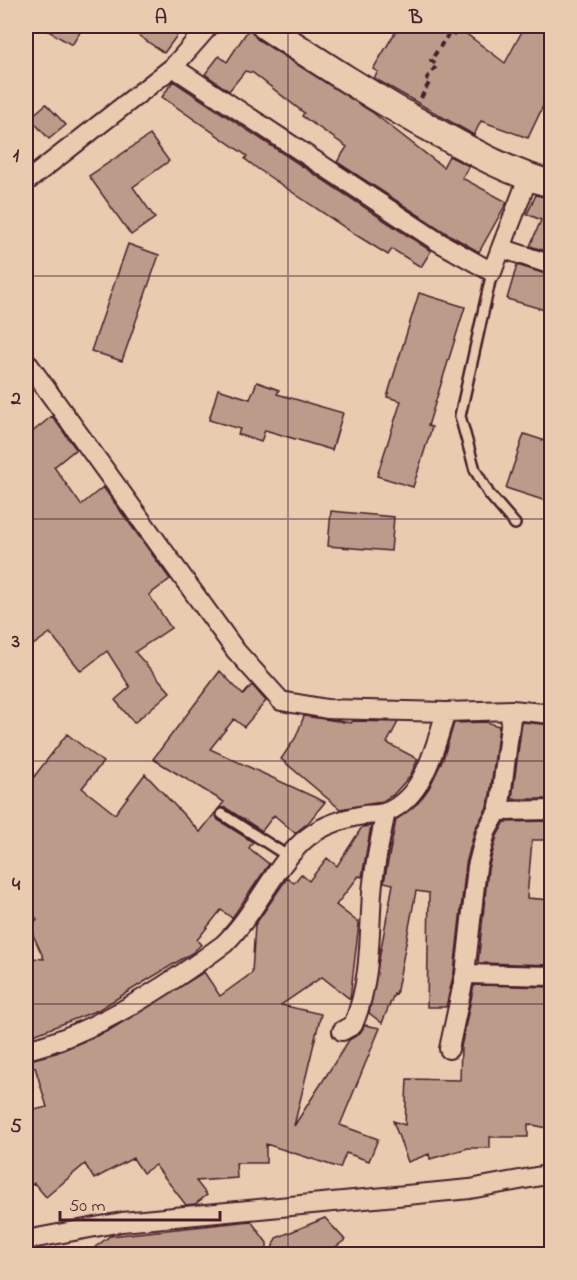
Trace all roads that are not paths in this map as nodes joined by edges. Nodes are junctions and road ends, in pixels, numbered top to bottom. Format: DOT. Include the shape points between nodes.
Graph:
graph roads {
  1 [pos="209,26"];
  2 [pos="264,26"];
  3 [pos="173,67"];
  4 [pos="540,181"];
  5 [pos="26,182"];
  6 [pos="501,248"];
  7 [pos="552,265"];
  8 [pos="492,272"];
  9 [pos="26,361"];
  10 [pos="515,524"];
  11 [pos="512,710"];
  12 [pos="446,712"];
  13 [pos="552,714"];
  14 [pos="552,810"];
  15 [pos="498,811"];
  16 [pos="386,812"];
  17 [pos="222,814"];
  18 [pos="289,857"];
  19 [pos="465,974"];
  20 [pos="552,976"];
  21 [pos="342,1031"];
  22 [pos="449,1049"];
  23 [pos="26,1050"];
  24 [pos="552,1174"];
  25 [pos="26,1240"];
  1 -- 3 [label="street"];
  2 -- 4 [label="street" via="368,94"];
  3 -- 5 [label="street"];
  3 -- 8 [label="street" via="436,241"];
  4 -- 6 [label="street"];
  6 -- 7 [label="street"];
  6 -- 8 [label="street"];
  8 -- 10 [label="lane" via="460,416 475,470 489,494"];
  9 -- 12 [label="street" via="236,651 281,701 327,709"];
  11 -- 12 [label="street"];
  11 -- 13 [label="street"];
  11 -- 15 [label="street"];
  12 -- 16 [label="street" via="430,762 417,785"];
  14 -- 15 [label="street"];
  15 -- 19 [label="street" via="486,832 477,867"];
  16 -- 18 [label="street" via="324,826"];
  16 -- 21 [label="street" via="375,865 363,993 353,1025"];
  17 -- 18 [label="lane"];
  18 -- 23 [label="street" via="239,930 202,960 111,1015"];
  19 -- 20 [label="street"];
  19 -- 22 [label="street"];
  24 -- 25 [label="street" via="470,1189 122,1222"];
}
